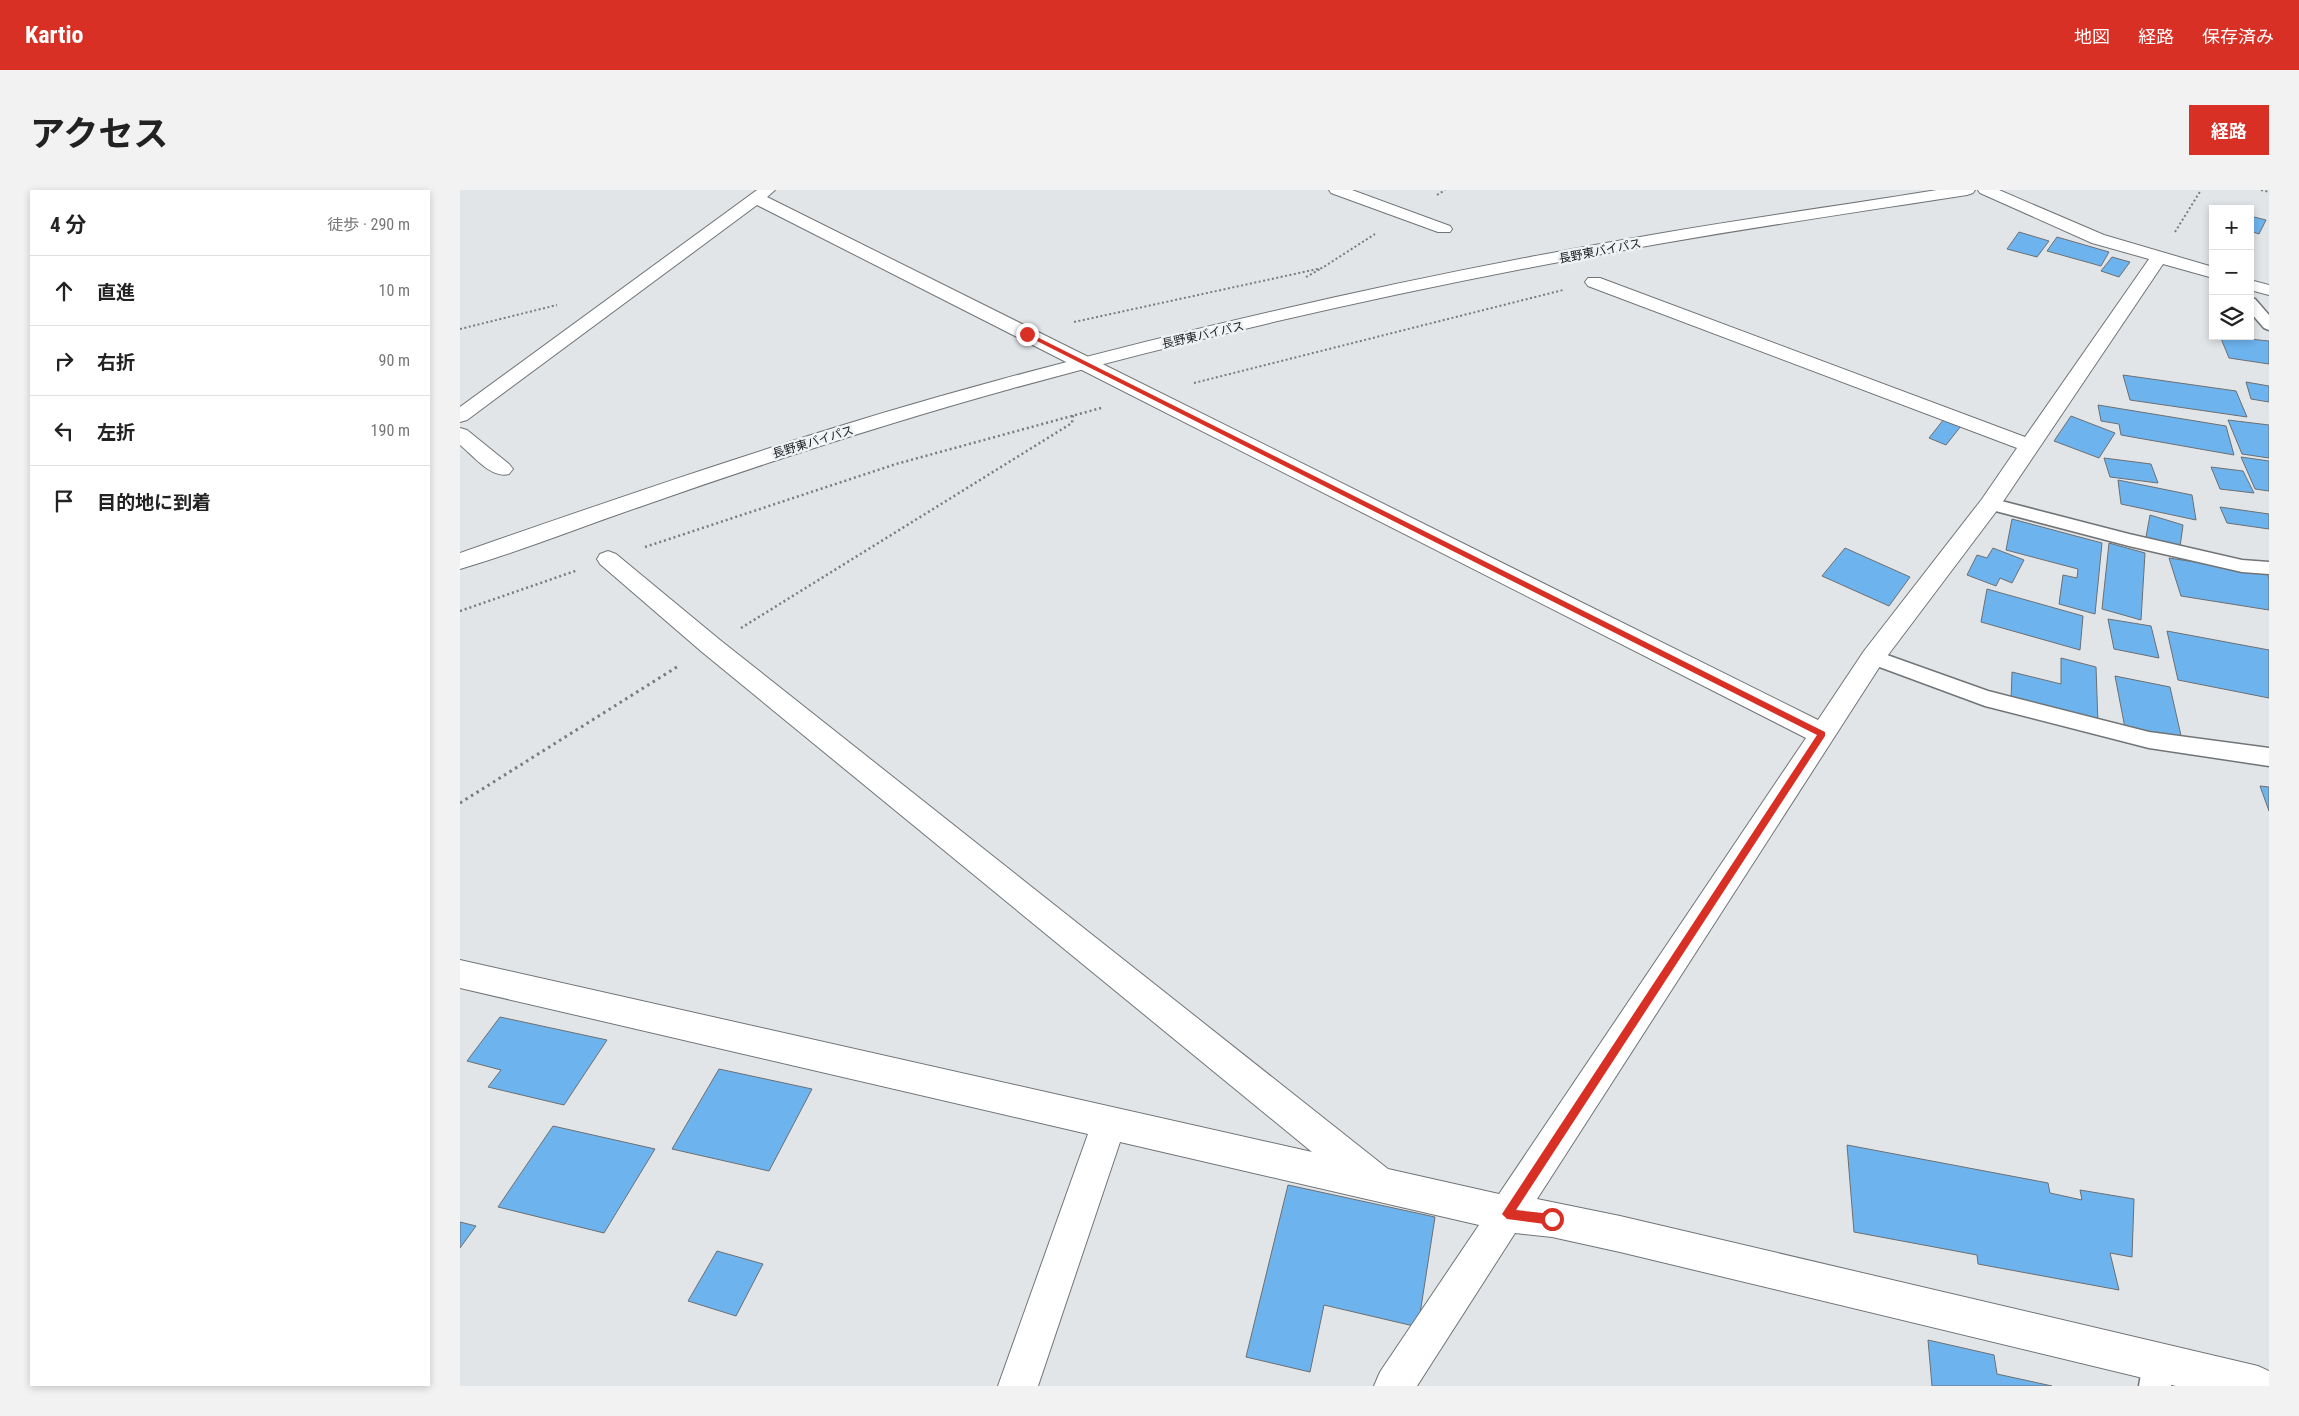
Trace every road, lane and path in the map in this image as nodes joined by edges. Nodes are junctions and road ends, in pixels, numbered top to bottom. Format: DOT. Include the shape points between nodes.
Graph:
graph roads {
  1 [pos="1337,190"];
  2 [pos="1445,190"];
  3 [pos="1967,190"];
  4 [pos="1986,190"];
  5 [pos="2201,190"];
  6 [pos="2261,190"];
  7 [pos="2269,192"];
  8 [pos="761,194"];
  9 [pos="1405,215"];
  10 [pos="1444,229"];
  11 [pos="2160,256"];
  12 [pos="1322,268"];
  13 [pos="2209,272"];
  14 [pos="1302,279"];
  15 [pos="1594,282"];
  16 [pos="2254,286"];
  17 [pos="2269,290"];
  18 [pos="562,304"];
  19 [pos="2254,307"];
  20 [pos="2269,325"];
  21 [pos="460,329"];
  22 [pos="1027,334"];
  23 [pos="1086,362"];
  24 [pos="1073,415"];
  25 [pos="460,416"];
  26 [pos="460,434"];
  27 [pos="2030,446"];
  28 [pos="502,469"];
  29 [pos="1990,504"];
  30 [pos="608,559"];
  31 [pos="460,561"];
  32 [pos="2269,568"];
  33 [pos="711,646"];
  34 [pos="1873,657"];
  35 [pos="1822,734"];
  36 [pos="2269,757"];
  37 [pos="460,803"];
  38 [pos="460,974"];
  39 [pos="1109,1123"];
  40 [pos="1380,1185"];
  41 [pos="1507,1214"];
  42 [pos="2157,1374"];
  43 [pos="1018,1386"];
  44 [pos="1394,1386"];
  45 [pos="2258,1386"];
  1 -- 9 [label="main road"];
  2 -- 9 [label="path"];
  3 -- 23 [label="main road, 長野東バイパス" via="1615,247 1370,296"];
  4 -- 11 [label="main road" via="2098,238"];
  5 -- 11 [label="path"];
  6 -- 7 [label="path"];
  8 -- 22 [label="main road"];
  8 -- 25 [label="main road"];
  9 -- 10 [label="main road"];
  9 -- 12 [label="path"];
  11 -- 13 [label="main road"];
  11 -- 27 [label="main road"];
  12 -- 14 [label="path"];
  12 -- 22 [label="path"];
  15 -- 27 [label="main road"];
  16 -- 17 [label="main road"];
  18 -- 21 [label="path"];
  19 -- 20 [label="lane"];
  22 -- 23 [label="main road"];
  23 -- 31 [label="main road, 長野東バイパス" via="961,396 705,476"];
  23 -- 35 [label="main road"];
  24 -- 33 [label="path" via="1072,423"];
  26 -- 28 [label="main road"];
  27 -- 29 [label="main road"];
  29 -- 32 [label="lane" via="2242,566"];
  29 -- 34 [label="main road"];
  30 -- 33 [label="main road"];
  33 -- 37 [label="path"];
  33 -- 40 [label="main road"];
  34 -- 35 [label="main road"];
  34 -- 36 [label="lane" via="1984,698 2149,740"];
  35 -- 41 [label="main road"];
  38 -- 39 [label="main road"];
  39 -- 40 [label="main road"];
  39 -- 43 [label="main road"];
  40 -- 41 [label="main road"];
  41 -- 42 [label="main road" via="1552,1219 1620,1234"];
  41 -- 44 [label="main road"];
  42 -- 45 [label="main road"];
}
